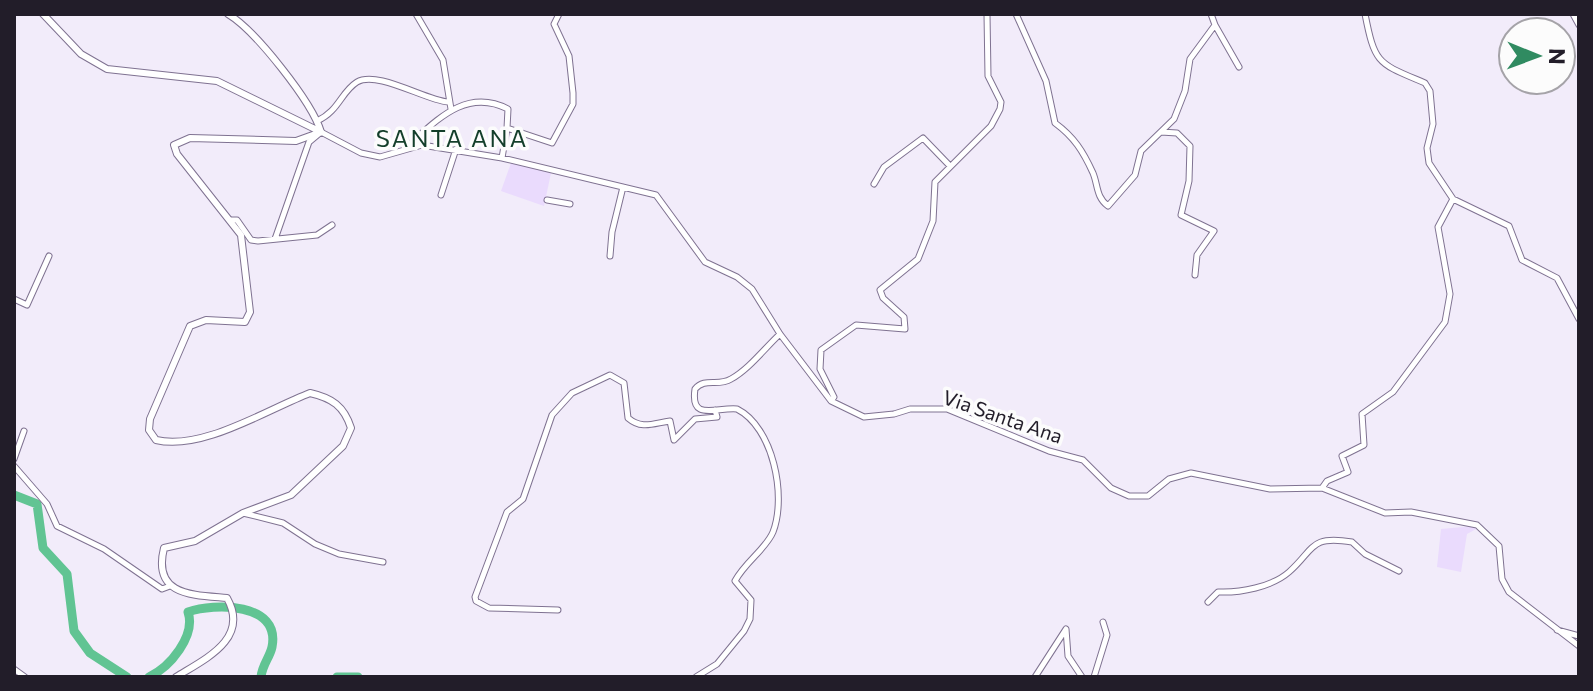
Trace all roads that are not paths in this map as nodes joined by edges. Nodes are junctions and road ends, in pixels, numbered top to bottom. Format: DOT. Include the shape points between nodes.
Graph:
graph roads {
  1 [pos="43,14"];
  2 [pos="228,14"];
  3 [pos="416,14"];
  4 [pos="559,14"];
  5 [pos="987,14"];
  6 [pos="1016,14"];
  7 [pos="1211,14"];
  8 [pos="1365,14"];
  9 [pos="1573,14"];
  10 [pos="1215,25"];
  11 [pos="1579,25"];
  12 [pos="1239,67"];
  13 [pos="448,102"];
  14 [pos="451,109"];
  15 [pos="317,121"];
  16 [pos="507,128"];
  17 [pos="321,132"];
  18 [pos="1160,132"];
  19 [pos="403,147"];
  20 [pos="456,149"];
  21 [pos="502,158"];
  22 [pos="950,166"];
  23 [pos="874,184"];
  24 [pos="623,187"];
  25 [pos="441,195"];
  26 [pos="1453,199"];
  27 [pos="547,200"];
  28 [pos="570,204"];
  29 [pos="231,220"];
  30 [pos="332,225"];
  31 [pos="275,239"];
  32 [pos="49,256"];
  33 [pos="610,256"];
  34 [pos="1195,275"];
  35 [pos="14,299"];
  36 [pos="1579,319"];
  37 [pos="780,334"];
  38 [pos="831,401"];
  39 [pos="715,410"];
  40 [pos="24,431"];
  41 [pos="14,459"];
  42 [pos="14,466"];
  43 [pos="1322,488"];
  44 [pos="243,513"];
  45 [pos="383,562"];
  46 [pos="1399,571"];
  47 [pos="170,586"];
  48 [pos="1208,602"];
  49 [pos="558,610"];
  50 [pos="1103,622"];
  51 [pos="1553,629"];
  52 [pos="1579,636"];
  53 [pos="1579,646"];
  54 [pos="14,669"];
  55 [pos="25,677"];
  56 [pos="176,677"];
  57 [pos="696,677"];
  58 [pos="1035,677"];
  59 [pos="1082,677"];
  60 [pos="1094,677"];
  1 -- 17 [label="street" via="81,54 107,69 217,81"];
  2 -- 15 [label="street" via="246,27"];
  3 -- 13 [label="street" via="443,60"];
  4 -- 16 [label="street" via="554,24 569,56 573,104 552,143"];
  5 -- 22 [label="street" via="988,76 1000,109 991,126"];
  6 -- 18 [label="street" via="1046,81 1055,123 1077,139 1105,206 1135,175 1141,151"];
  7 -- 10 [label="street"];
  8 -- 26 [label="street" via="1372,50 1391,70 1425,83 1430,91 1429,163"];
  9 -- 11 [label="street"];
  10 -- 12 [label="street"];
  10 -- 18 [label="street" via="1190,59 1174,119"];
  13 -- 14 [label="street"];
  13 -- 15 [label="street" via="364,80 335,111"];
  14 -- 16 [label="street" via="499,105 508,109"];
  14 -- 19 [label="street"];
  15 -- 17 [label="street"];
  16 -- 21 [label="street"];
  17 -- 19 [label="street, Via Santa Ana" via="380,157"];
  17 -- 29 [label="street" via="296,141 176,141 177,154"];
  17 -- 31 [label="street" via="309,142"];
  18 -- 34 [label="street" via="1177,133 1190,146 1181,215 1214,231 1197,255"];
  19 -- 20 [label="street, Via Santa Ana"];
  20 -- 21 [label="street, Via Santa Ana"];
  20 -- 25 [label="street"];
  21 -- 24 [label="street, Via Santa Ana"];
  22 -- 23 [label="street" via="923,138 884,167"];
  22 -- 38 [label="street" via="935,182 933,221 918,259 880,290 904,317 905,329 856,325 821,350 820,369 834,397"];
  24 -- 33 [label="street"];
  24 -- 37 [label="street, Via Santa Ana" via="662,199 697,254 746,283"];
  26 -- 36 [label="street" via="1513,230 1522,260 1557,278"];
  26 -- 43 [label="street" via="1438,227 1450,294 1445,322 1393,392 1366,408 1361,421 1364,445 1347,451 1341,462 1348,472"];
  27 -- 28 [label="street"];
  29 -- 31 [label="street" via="237,220 251,240"];
  29 -- 44 [label="street" via="241,235 250,312 245,322 206,320 190,326 149,430 156,440 196,441 310,393 329,397 346,413 351,428 343,446 291,495"];
  30 -- 31 [label="street" via="317,235"];
  32 -- 35 [label="street" via="27,305"];
  37 -- 38 [label="street, Via Santa Ana"];
  37 -- 39 [label="street" via="734,378 699,384 696,407 704,413"];
  38 -- 43 [label="street, Via Santa Ana" via="864,417 947,409 1083,460 1111,488 1129,496 1148,496 1169,479 1191,473 1270,489"];
  39 -- 49 [label="street" via="717,417 695,419 674,440 670,421 651,426 628,418 624,383 610,375 572,393 552,415 523,499 507,512 475,597 489,608"];
  39 -- 57 [label="street" via="737,409 762,433 771,447 778,493 773,532 743,564 735,581 751,600 750,619 717,664"];
  40 -- 41 [label="street"];
  42 -- 47 [label="street" via="47,504 57,526 104,549 162,589"];
  43 -- 51 [label="street, Via Santa Ana" via="1385,513 1411,512 1477,525 1499,546 1502,579 1509,592"];
  44 -- 45 [label="street" via="283,523 339,554"];
  44 -- 47 [label="street" via="195,541 164,548 161,562"];
  46 -- 48 [label="street" via="1352,542 1321,542 1308,547 1288,573 1237,593 1218,592"];
  47 -- 56 [label="street" via="185,595 227,598 232,612 233,633 218,651"];
  50 -- 60 [label="street" via="1107,635"];
  51 -- 52 [label="street"];
  51 -- 53 [label="street"];
  54 -- 55 [label="street"];
  58 -- 59 [label="street" via="1066,629 1068,656"];
}
